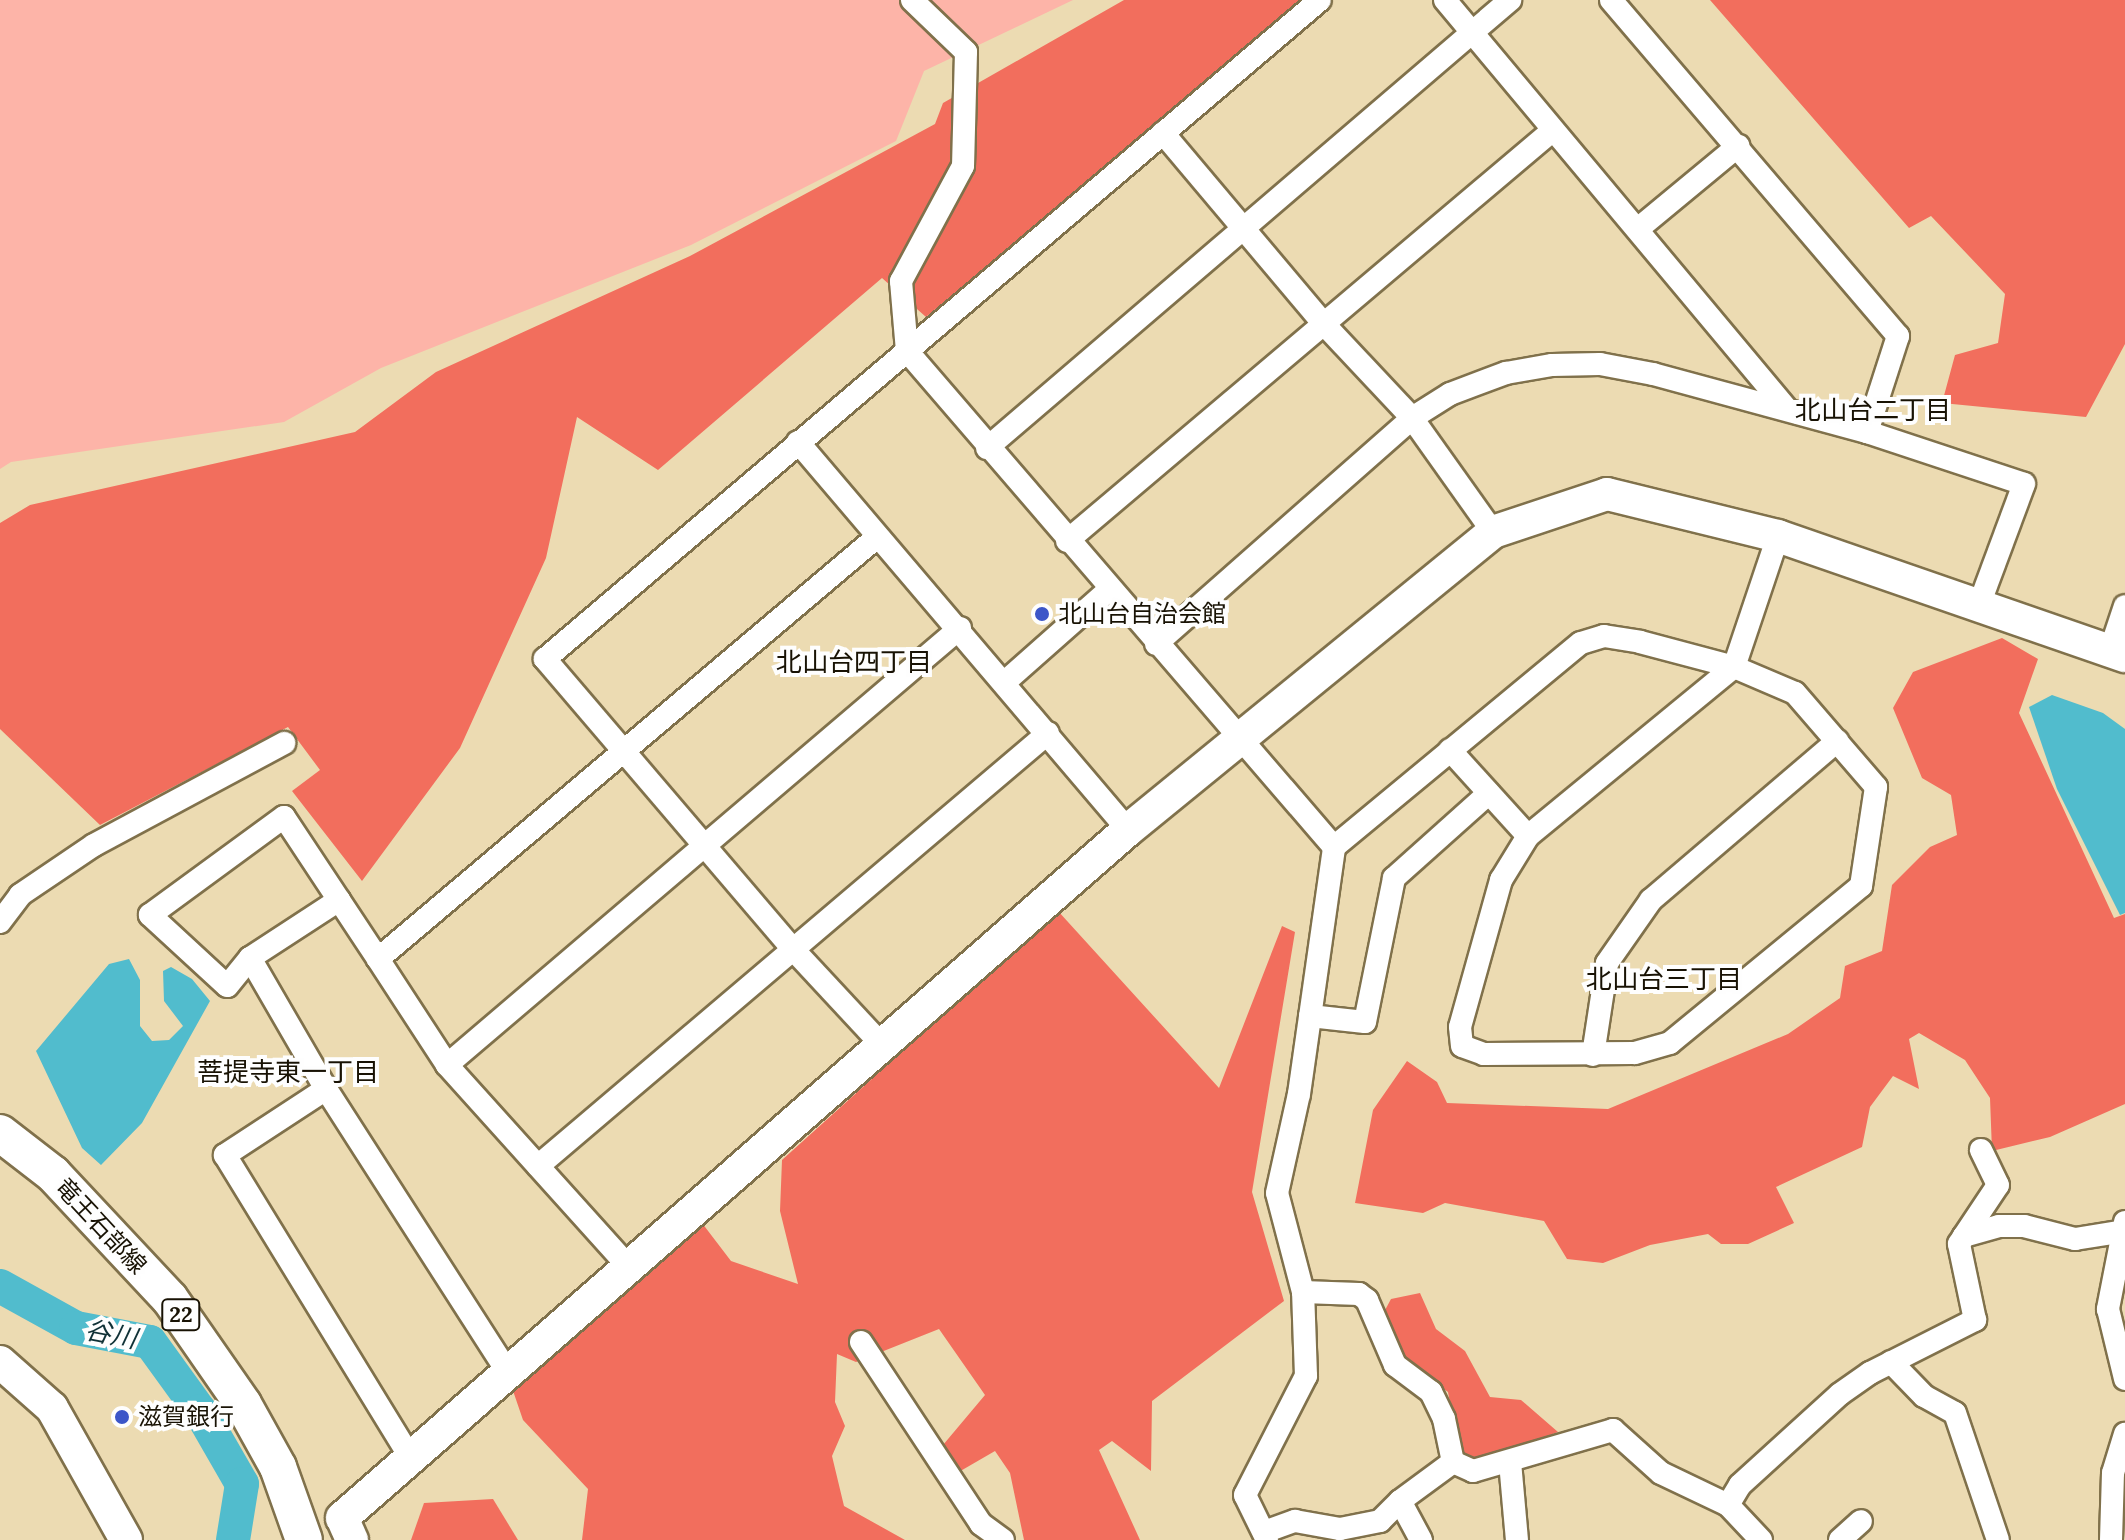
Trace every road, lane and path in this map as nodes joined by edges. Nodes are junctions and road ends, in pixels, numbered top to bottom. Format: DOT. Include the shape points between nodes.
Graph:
graph roads {
  1 [pos="912,0"];
  2 [pos="1320,0"];
  3 [pos="1445,0"];
  4 [pos="1510,0"];
  5 [pos="1611,0"];
  6 [pos="1475,32"];
  7 [pos="1553,130"];
  8 [pos="1163,133"];
  9 [pos="1738,146"];
  10 [pos="1242,228"];
  11 [pos="1639,228"];
  12 [pos="1322,322"];
  13 [pos="907,351"];
  14 [pos="1786,408"];
  15 [pos="1412,418"];
  16 [pos="1867,432"];
  17 [pos="798,442"];
  18 [pos="987,448"];
  19 [pos="1493,532"];
  20 [pos="1778,536"];
  21 [pos="877,537"];
  22 [pos="1067,541"];
  23 [pos="1109,590"];
  24 [pos="1979,605"];
  25 [pos="2125,606"];
  26 [pos="960,628"];
  27 [pos="1156,644"];
  28 [pos="2118,652"];
  29 [pos="1734,667"];
  30 [pos="1006,681"];
  31 [pos="1048,733"];
  32 [pos="1237,740"];
  33 [pos="1837,741"];
  34 [pos="284,743"];
  35 [pos="1450,750"];
  36 [pos="623,753"];
  37 [pos="1489,793"];
  38 [pos="1128,830"];
  39 [pos="1528,836"];
  40 [pos="704,845"];
  41 [pos="1334,847"];
  42 [pos="339,900"];
  43 [pos="0,922"];
  44 [pos="791,947"];
  45 [pos="250,958"];
  46 [pos="378,959"];
  47 [pos="1310,1016"];
  48 [pos="882,1045"];
  49 [pos="1593,1055"];
  50 [pos="447,1065"];
  51 [pos="326,1089"];
  52 [pos="0,1133"];
  53 [pos="1981,1150"];
  54 [pos="538,1166"];
  55 [pos="2122,1227"];
  56 [pos="1964,1236"];
  57 [pos="629,1267"];
  58 [pos="1303,1292"];
  59 [pos="861,1342"];
  60 [pos="0,1362"];
  61 [pos="1891,1362"];
  62 [pos="509,1374"];
  63 [pos="2125,1379"];
  64 [pos="2125,1434"];
  65 [pos="411,1458"];
  66 [pos="1453,1462"];
  67 [pos="1510,1462"];
  68 [pos="1400,1501"];
  69 [pos="1728,1505"];
  70 [pos="1861,1521"];
  71 [pos="1266,1536"];
  72 [pos="126,1540"];
  73 [pos="304,1540"];
  74 [pos="352,1540"];
  75 [pos="1003,1540"];
  76 [pos="1421,1540"];
  77 [pos="1517,1540"];
  78 [pos="1761,1540"];
  79 [pos="1840,1540"];
  80 [pos="1998,1540"];
  81 [pos="2111,1540"];
  1 -- 13 [label="street" via="966,52 963,166 901,281"];
  2 -- 8 [label="street"];
  3 -- 6 [label="street"];
  4 -- 6 [label="street"];
  5 -- 9 [label="street"];
  6 -- 7 [label="street"];
  6 -- 10 [label="street"];
  7 -- 11 [label="street"];
  7 -- 12 [label="street"];
  8 -- 10 [label="street"];
  8 -- 13 [label="street"];
  9 -- 11 [label="street"];
  9 -- 16 [label="street" via="1898,336"];
  10 -- 12 [label="street"];
  10 -- 18 [label="street"];
  11 -- 14 [label="street"];
  12 -- 15 [label="street"];
  12 -- 22 [label="street"];
  13 -- 17 [label="street"];
  13 -- 18 [label="street"];
  14 -- 15 [label="street" via="1600,364 1552,365 1506,373 1450,394"];
  14 -- 16 [label="street"];
  15 -- 19 [label="street"];
  15 -- 27 [label="street"];
  16 -- 24 [label="street" via="2024,484"];
  17 -- 21 [label="street"];
  17 -- 36 [label="street" via="545,659"];
  18 -- 22 [label="street"];
  19 -- 20 [label="street" via="1607,494"];
  19 -- 32 [label="street"];
  20 -- 24 [label="street"];
  20 -- 29 [label="street"];
  21 -- 26 [label="street"];
  21 -- 36 [label="street"];
  22 -- 23 [label="street"];
  23 -- 27 [label="street"];
  23 -- 30 [label="street"];
  24 -- 28 [label="street"];
  25 -- 28 [label="street"];
  26 -- 30 [label="street"];
  26 -- 40 [label="street"];
  27 -- 32 [label="street"];
  29 -- 33 [label="street" via="1795,693"];
  29 -- 35 [label="street" via="1604,636 1581,643"];
  29 -- 39 [label="street"];
  30 -- 31 [label="street"];
  31 -- 38 [label="street"];
  31 -- 44 [label="street"];
  32 -- 38 [label="street"];
  32 -- 41 [label="street"];
  33 -- 49 [label="street" via="1651,900 1607,963"];
  33 -- 49 [label="street" via="1876,787 1861,886 1670,1043 1634,1053"];
  34 -- 43 [label="street" via="94,845 20,895"];
  35 -- 37 [label="street"];
  35 -- 41 [label="street"];
  36 -- 40 [label="street"];
  36 -- 46 [label="street"];
  37 -- 39 [label="street"];
  37 -- 47 [label="street" via="1394,878 1365,1022"];
  38 -- 48 [label="street"];
  39 -- 49 [label="street" via="1501,880 1460,1027 1462,1046 1484,1054"];
  40 -- 44 [label="street"];
  40 -- 50 [label="street"];
  41 -- 47 [label="street"];
  42 -- 45 [label="street"];
  42 -- 45 [label="street" via="284,817 150,915 227,986"];
  42 -- 46 [label="street"];
  44 -- 48 [label="street"];
  44 -- 54 [label="street"];
  45 -- 51 [label="street"];
  46 -- 50 [label="street"];
  47 -- 58 [label="street" via="1277,1193"];
  48 -- 57 [label="street"];
  50 -- 54 [label="street"];
  51 -- 62 [label="street"];
  51 -- 65 [label="street" via="225,1155"];
  52 -- 73 [label="main road, 竜王石部線 / 22" via="53,1174 170,1299 243,1404 278,1467"];
  53 -- 56 [label="street" via="1998,1185"];
  54 -- 57 [label="street"];
  55 -- 56 [label="street" via="2075,1239 2024,1226 1999,1226"];
  55 -- 63 [label="street" via="2108,1309"];
  56 -- 61 [label="street" via="1959,1244 1975,1320"];
  57 -- 62 [label="street"];
  58 -- 66 [label="street" via="1359,1294 1367,1300 1395,1365 1431,1392 1444,1419"];
  58 -- 71 [label="street" via="1306,1376 1245,1495"];
  59 -- 75 [label="street" via="981,1524"];
  60 -- 72 [label="street" via="52,1408"];
  61 -- 69 [label="street" via="1840,1394 1740,1485"];
  61 -- 80 [label="street" via="1924,1396 1955,1413"];
  62 -- 65 [label="street"];
  64 -- 81 [label="street" via="2113,1473"];
  65 -- 74 [label="street" via="342,1518"];
  66 -- 67 [label="street" via="1473,1471"];
  66 -- 68 [label="street"];
  67 -- 69 [label="street" via="1613,1430 1661,1473"];
  67 -- 77 [label="street"];
  68 -- 71 [label="street" via="1380,1521 1340,1529 1295,1521"];
  68 -- 76 [label="street"];
  69 -- 78 [label="street"];
  70 -- 79 [label="street"];
}
